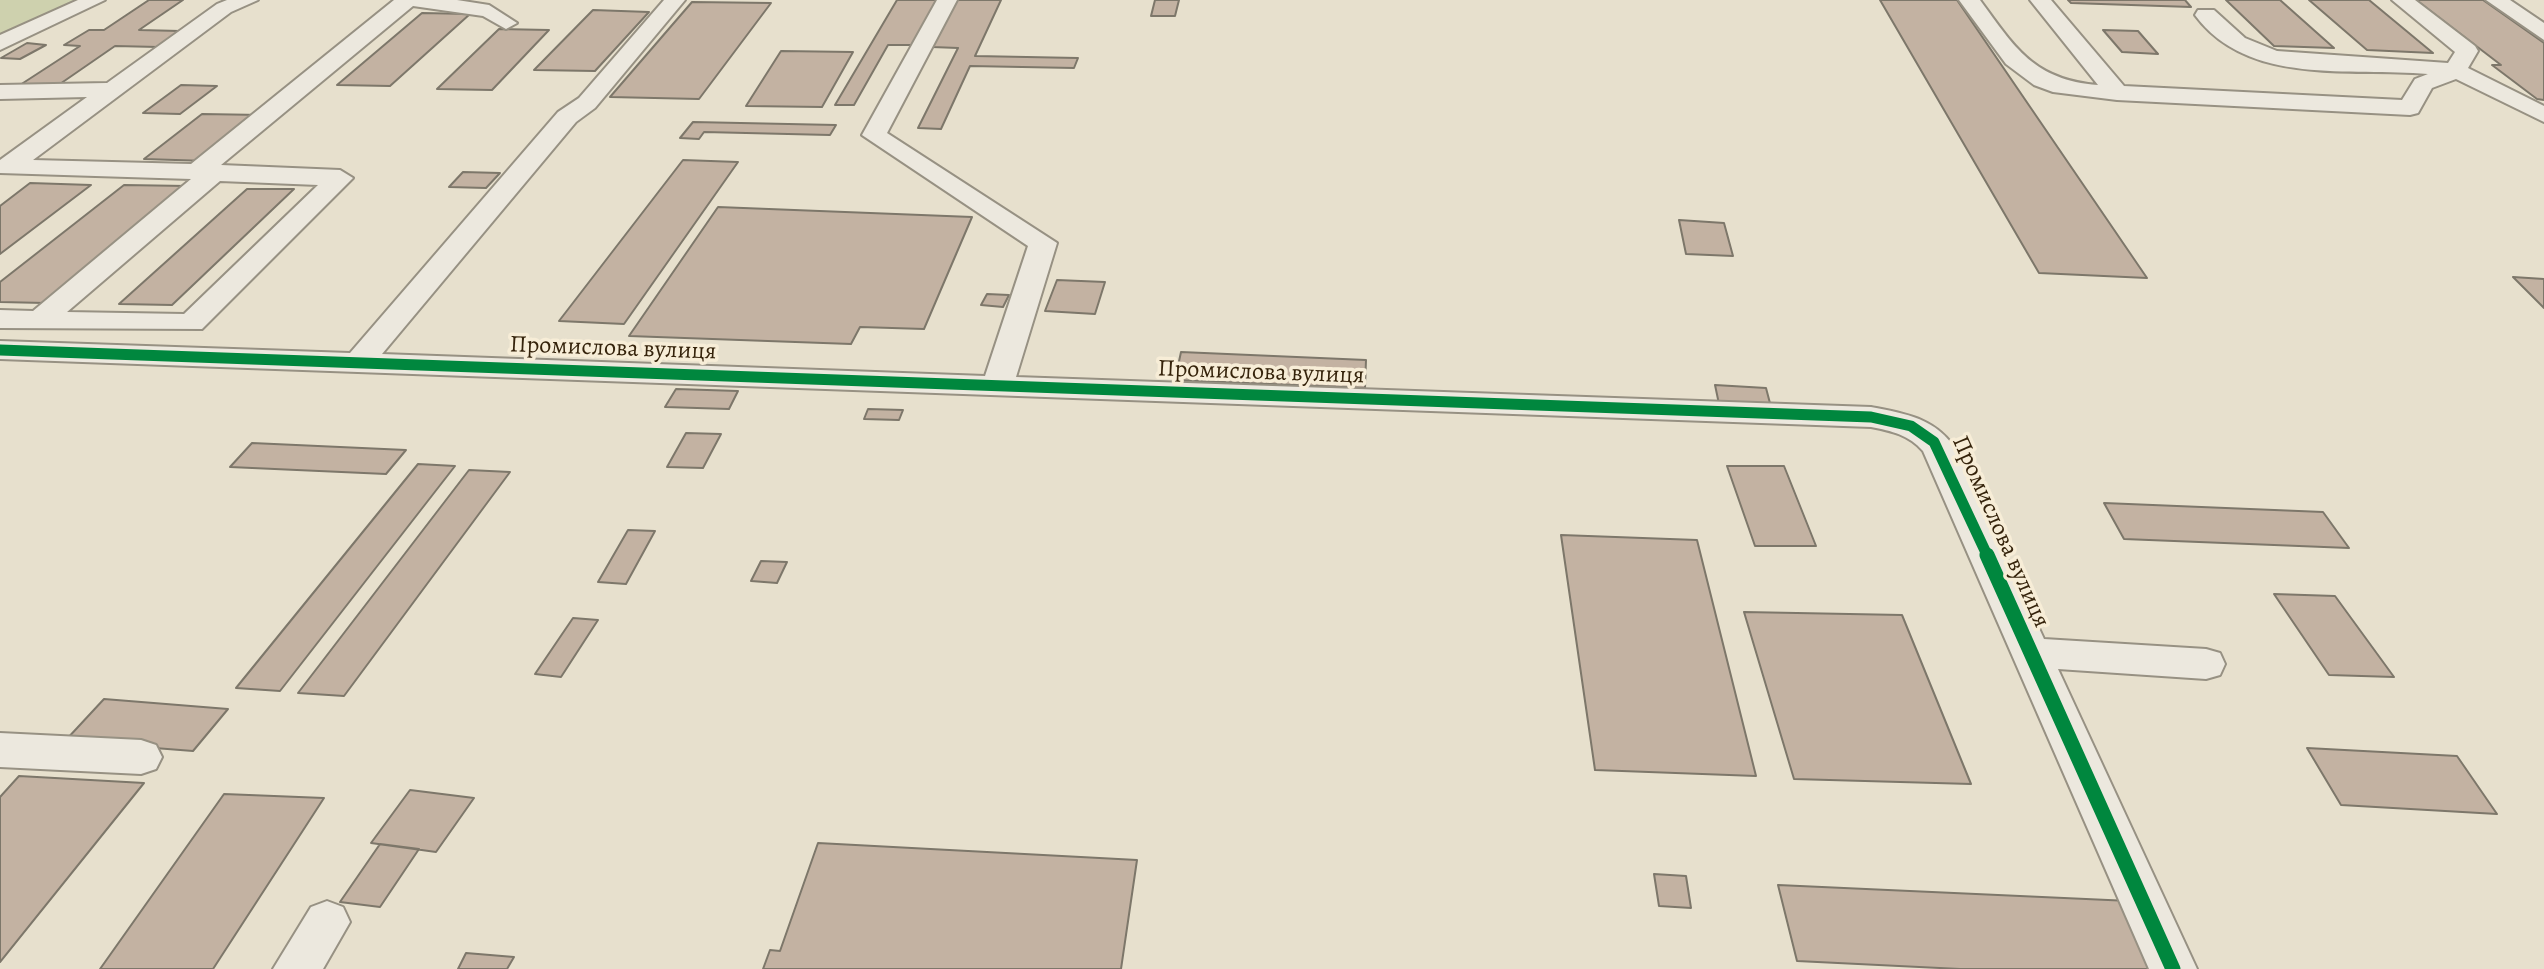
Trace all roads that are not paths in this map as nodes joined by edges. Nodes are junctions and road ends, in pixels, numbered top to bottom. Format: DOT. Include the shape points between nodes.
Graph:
graph roads {
  1 [pos="95,0"];
  2 [pos="248,0"];
  3 [pos="407,0"];
  4 [pos="414,0"];
  5 [pos="675,0"];
  6 [pos="947,0"];
  7 [pos="1969,0"];
  8 [pos="2040,0"];
  9 [pos="2402,0"];
  10 [pos="2496,0"];
  11 [pos="2206,15"];
  12 [pos="506,23"];
  13 [pos="2544,33"];
  14 [pos="0,43"];
  15 [pos="2454,71"];
  16 [pos="108,90"];
  17 [pos="0,92"];
  18 [pos="2117,93"];
  19 [pos="2544,115"];
  20 [pos="3,169"];
  21 [pos="206,173"];
  22 [pos="0,319"];
  23 [pos="40,320"];
  24 [pos="185,323"];
  25 [pos="0,350"];
  26 [pos="152,355"];
  27 [pos="359,362"];
  28 [pos="998,385"];
  29 [pos="2031,653"];
  30 [pos="2206,664"];
  31 [pos="0,750"];
  32 [pos="141,757"];
  33 [pos="327,922"];
  34 [pos="297,969"];
  35 [pos="2173,969"];
  1 -- 14 [label="street"];
  2 -- 16 [label="street" via="224,8"];
  3 -- 21 [label="street"];
  4 -- 12 [label="street" via="489,11"];
  5 -- 27 [label="street" via="587,103 567,117"];
  6 -- 28 [label="street" via="874,135 1043,243"];
  7 -- 18 [label="street" via="2026,74 2074,91"];
  8 -- 18 [label="street"];
  9 -- 15 [label="street" via="2467,51"];
  10 -- 13 [label="street"];
  11 -- 15 [label="street" via="2249,49 2286,58"];
  15 -- 18 [label="street" via="2423,84 2410,108"];
  15 -- 19 [label="street"];
  16 -- 17 [label="street"];
  16 -- 20 [label="street"];
  20 -- 21 [label="street"];
  21 -- 23 [label="street"];
  21 -- 24 [label="street" via="340,178 192,323"];
  22 -- 23 [label="street"];
  23 -- 24 [label="street"];
  24 -- 26 [label="street"];
  25 -- 26 [label="street, Промислова вулиця"];
  26 -- 27 [label="street, Промислова вулиця"];
  27 -- 28 [label="street, Промислова вулиця"];
  28 -- 29 [label="street, Промислова вулиця" via="1871,417 1905,424 1932,435"];
  29 -- 30 [label="street"];
  29 -- 35 [label="street, Промислова вулиця"];
  31 -- 32 [label="street"];
  33 -- 34 [label="street"];
}
